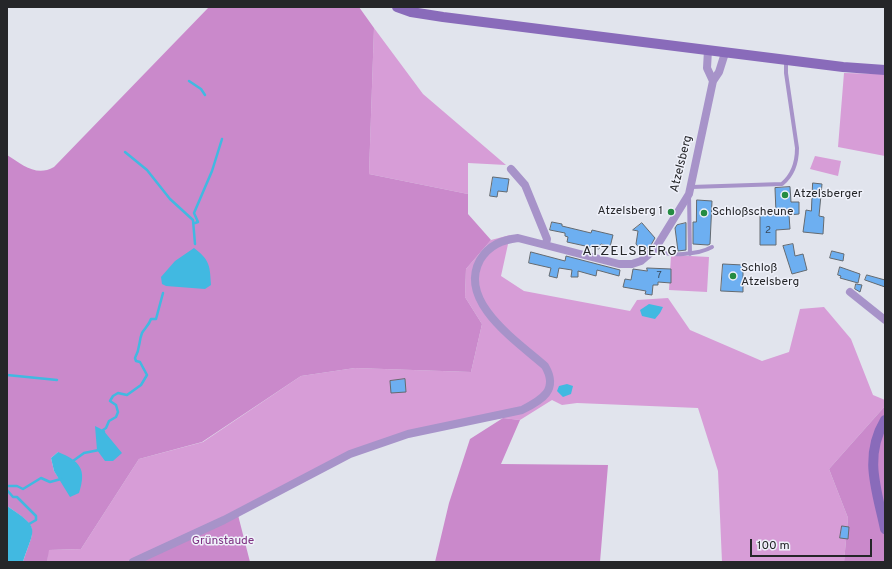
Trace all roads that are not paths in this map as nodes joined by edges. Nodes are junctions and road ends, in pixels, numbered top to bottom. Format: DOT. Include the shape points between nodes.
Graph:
graph roads {
  1 [pos="397,7"];
  2 [pos="708,50"];
  3 [pos="725,53"];
  4 [pos="786,60"];
  5 [pos="885,70"];
  6 [pos="713,81"];
  7 [pos="511,169"];
  8 [pos="690,190"];
  9 [pos="546,244"];
  10 [pos="712,247"];
  11 [pos="655,249"];
  12 [pos="690,254"];
  13 [pos="850,292"];
  14 [pos="885,320"];
  15 [pos="885,420"];
  16 [pos="885,529"];
  17 [pos="133,562"];
  1 -- 2 [label="street" via="443,18"];
  2 -- 3 [label="street"];
  2 -- 6 [label="street, Atzelsberg" via="707,68"];
  3 -- 4 [label="street"];
  3 -- 6 [label="street, Atzelsberg"];
  4 -- 5 [label="street"];
  4 -- 8 [label="lane" via="797,154 791,175 782,184"];
  6 -- 8 [label="street, Atzelsberg"];
  7 -- 9 [label="street" via="525,185 547,239"];
  8 -- 11 [label="street, Atzelsberg"];
  8 -- 12 [label="lane"];
  9 -- 11 [label="street, Atzelsberg" via="619,264 641,261"];
  9 -- 17 [label="street, Atzelsberg" via="518,238 503,240 487,251 475,271 479,300 492,318 548,370 551,384 548,392 537,402 522,410 408,434 350,454 224,520"];
  10 -- 12 [label="lane"];
  11 -- 12 [label="lane" via="660,253"];
  13 -- 14 [label="street"];
  15 -- 16 [label="street" via="872,452 873,477"];
}
